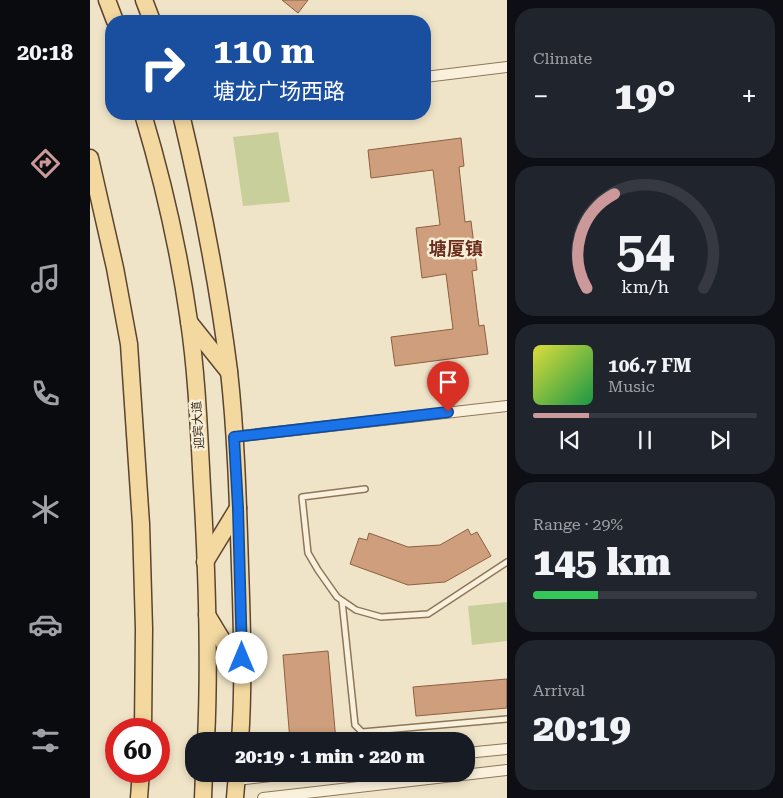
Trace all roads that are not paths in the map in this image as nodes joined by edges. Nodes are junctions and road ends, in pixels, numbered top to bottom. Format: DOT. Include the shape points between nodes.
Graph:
graph roads {
  1 [pos="107,0"];
  2 [pos="144,0"];
  3 [pos="113,15"];
  4 [pos="150,15"];
  5 [pos="507,67"];
  6 [pos="431,76"];
  7 [pos="145,120"];
  8 [pos="182,120"];
  9 [pos="90,158"];
  10 [pos="189,322"];
  11 [pos="229,372"];
  12 [pos="507,406"];
  13 [pos="234,437"];
  14 [pos="365,489"];
  15 [pos="238,508"];
  16 [pos="205,562"];
  17 [pos="507,562"];
  18 [pos="342,601"];
  19 [pos="207,615"];
  20 [pos="242,673"];
  21 [pos="143,718"];
  22 [pos="507,719"];
  23 [pos="206,732"];
  24 [pos="240,732"];
  25 [pos="507,749"];
  26 [pos="475,752"];
  27 [pos="507,770"];
  28 [pos="204,782"];
  29 [pos="237,782"];
  30 [pos="140,783"];
  31 [pos="139,798"];
  32 [pos="203,798"];
  33 [pos="235,798"];
  34 [pos="263,798"];
  1 -- 3 [label="main road"];
  2 -- 4 [label="main road"];
  5 -- 6 [label="street"];
  7 -- 10 [label="main road, 迎宾大道" via="178,255"];
  8 -- 11 [label="main road" via="209,246"];
  9 -- 21 [label="main road" via="129,344 141,524"];
  10 -- 11 [label="main road"];
  10 -- 16 [label="main road, 迎宾大道"];
  11 -- 13 [label="main road"];
  12 -- 13 [label="street"];
  13 -- 15 [label="main road"];
  14 -- 18 [label="lane" via="302,497 308,553"];
  15 -- 16 [label="main road"];
  15 -- 20 [label="main road"];
  16 -- 19 [label="main road, 迎宾大道"];
  17 -- 18 [label="lane" via="428,614 381,617 356,610"];
  18 -- 22 [label="lane" via="355,725 362,732"];
  19 -- 20 [label="main road"];
  19 -- 23 [label="main road, 迎宾大道"];
  20 -- 24 [label="main road"];
  25 -- 26 [label="street"];
  27 -- 34 [label="street"];
  28 -- 32 [label="main road"];
  29 -- 33 [label="main road"];
  30 -- 31 [label="main road"];
}
